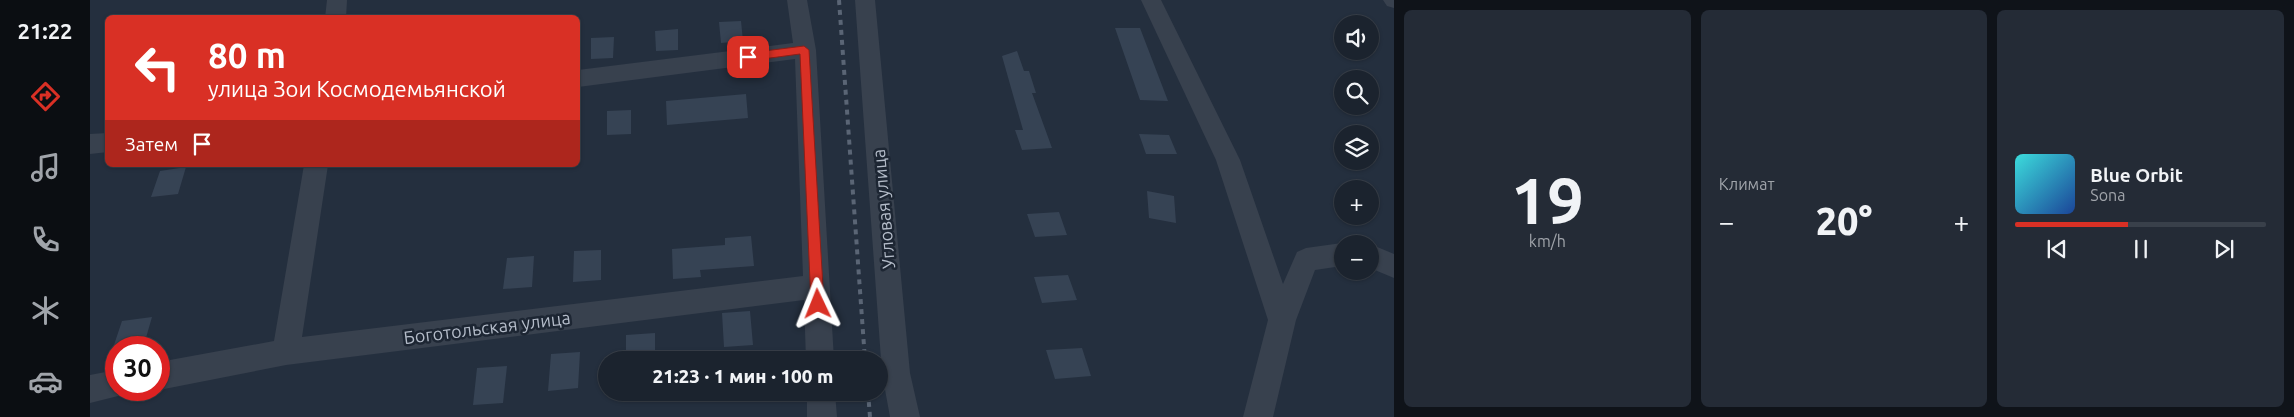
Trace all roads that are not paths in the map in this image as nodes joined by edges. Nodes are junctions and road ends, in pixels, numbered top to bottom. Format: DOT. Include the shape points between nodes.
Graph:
graph roads {
  1 [pos="337,0"];
  2 [pos="797,0"];
  3 [pos="865,0"];
  4 [pos="1151,0"];
  5 [pos="335,15"];
  6 [pos="804,50"];
  7 [pos="580,79"];
  8 [pos="105,142"];
  9 [pos="90,144"];
  10 [pos="316,167"];
  11 [pos="1334,256"];
  12 [pos="1379,260"];
  13 [pos="1394,266"];
  14 [pos="817,286"];
  15 [pos="1282,320"];
  16 [pos="820,351"];
  17 [pos="286,352"];
  18 [pos="170,374"];
  19 [pos="105,386"];
  20 [pos="90,389"];
  21 [pos="821,401"];
  22 [pos="822,417"];
  23 [pos="905,417"];
  24 [pos="1258,417"];
  1 -- 5 [label="street"];
  2 -- 6 [label="street"];
  3 -- 23 [label="street, Угловая улица" via="896,373"];
  4 -- 15 [label="street" via="1228,160"];
  6 -- 7 [label="street"];
  6 -- 14 [label="street"];
  8 -- 9 [label="street"];
  10 -- 17 [label="street"];
  11 -- 15 [label="street" via="1306,260"];
  12 -- 13 [label="street"];
  14 -- 16 [label="street"];
  14 -- 17 [label="street, Боготольская улица"];
  15 -- 24 [label="street"];
  17 -- 18 [label="street, Боготольская улица"];
  19 -- 20 [label="street"];
  21 -- 22 [label="street"];
}
